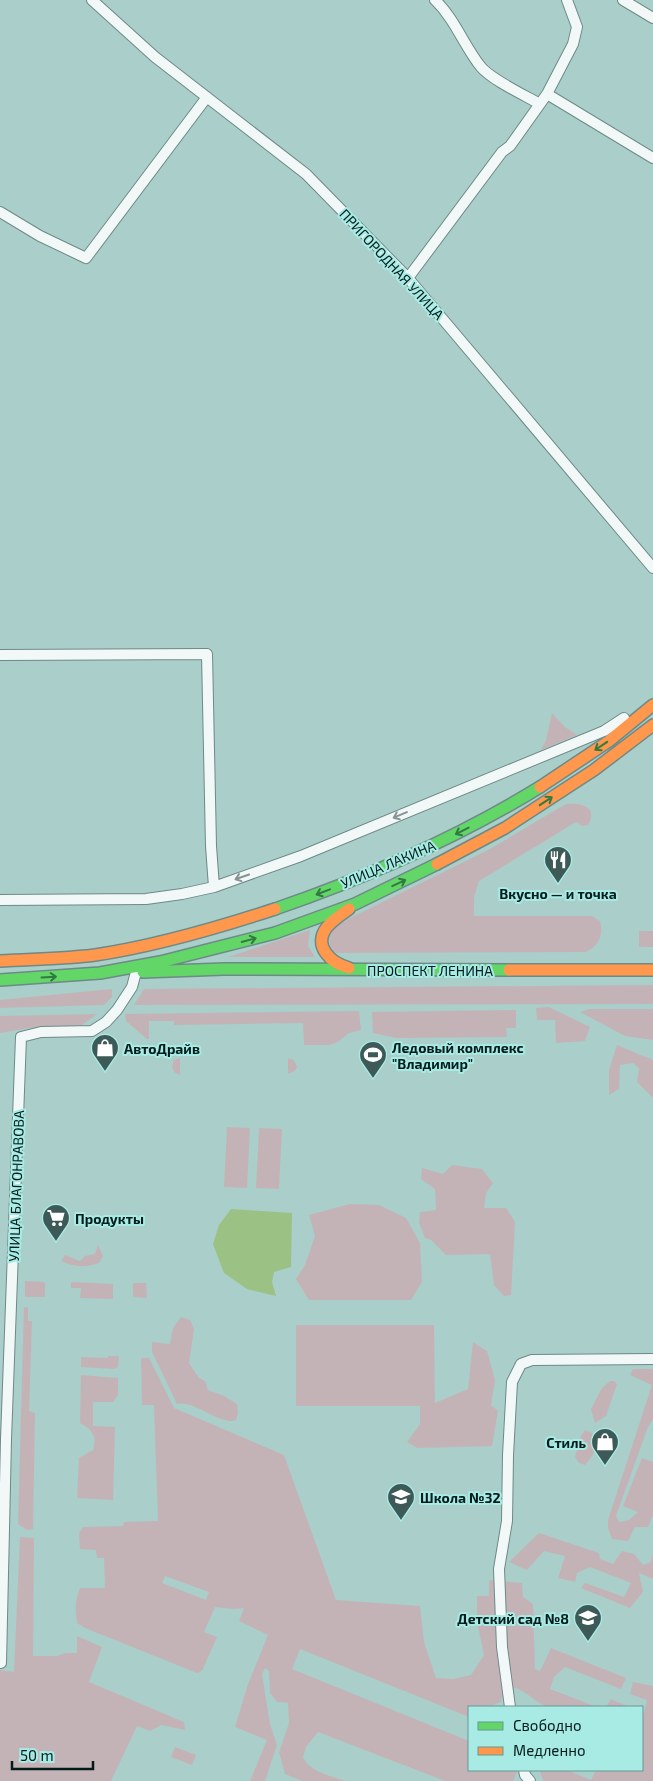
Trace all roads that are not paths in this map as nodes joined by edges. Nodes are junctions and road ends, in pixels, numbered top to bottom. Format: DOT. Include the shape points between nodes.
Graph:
graph roads {
  1 [pos="92,0"];
  2 [pos="436,0"];
  3 [pos="567,0"];
  4 [pos="623,0"];
  5 [pos="653,18"];
  6 [pos="547,94"];
  7 [pos="207,97"];
  8 [pos="540,104"];
  9 [pos="653,158"];
  10 [pos="0,212"];
  11 [pos="408,278"];
  12 [pos="653,568"];
  13 [pos="0,655"];
  14 [pos="653,701"];
  15 [pos="653,705"];
  16 [pos="653,724"];
  17 [pos="214,887"];
  18 [pos="0,900"];
  19 [pos="355,904"];
  20 [pos="221,925"];
  21 [pos="202,952"];
  22 [pos="93,955"];
  23 [pos="0,961"];
  24 [pos="160,962"];
  25 [pos="137,966"];
  26 [pos="208,969"];
  27 [pos="224,969"];
  28 [pos="358,970"];
  29 [pos="653,970"];
  30 [pos="0,980"];
  31 [pos="653,1359"];
  32 [pos="0,1663"];
  33 [pos="510,1706"];
  1 -- 7 [label="street, ПРИГОРОДНАЯ УЛИЦА"];
  2 -- 8 [label="street" via="482,68"];
  3 -- 6 [label="street" via="577,27 573,44"];
  4 -- 5 [label="street"];
  6 -- 8 [label="street"];
  6 -- 9 [label="street"];
  7 -- 10 [label="street" via="86,258"];
  7 -- 11 [label="street, ПРИГОРОДНАЯ УЛИЦА" via="306,174"];
  8 -- 11 [label="street"];
  11 -- 12 [label="street, ПРИГОРОДНАЯ УЛИЦА"];
  13 -- 17 [label="street" via="206,654"];
  14 -- 17 [label="street, one-way" via="604,731 301,856"];
  15 -- 20 [label="main road, УЛИЦА ЛАКИНА, one-way" via="546,783 480,822 369,874"];
  19 -- 16 [label="main road, УЛИЦА ЛАКИНА, one-way" via="505,828 594,770"];
  17 -- 18 [label="street" via="146,899"];
  21 -- 19 [label="main road, УЛИЦА ЛАКИНА, one-way" via="275,933"];
  19 -- 28 [label="main road" via="329,925 322,944 332,961"];
  20 -- 21 [label="main road" via="206,940"];
  20 -- 22 [label="main road, УЛИЦА ЛАКИНА"];
  20 -- 25 [label="main road" via="153,953"];
  21 -- 24 [label="main road, УЛИЦА ЛАКИНА"];
  21 -- 27 [label="main road" via="211,966"];
  22 -- 23 [label="main road"];
  22 -- 25 [label="main road, ПРОСПЕКТ ЛЕНИНА"];
  24 -- 25 [label="main road, УЛИЦА ЛАКИНА"];
  24 -- 26 [label="main road, ПРОСПЕКТ ЛЕНИНА"];
  25 -- 26 [label="main road, ПРОСПЕКТ ЛЕНИНА"];
  30 -- 25 [label="main road, УЛИЦА ЛАКИНА, one-way" via="100,973"];
  25 -- 32 [label="street, УЛИЦА БЛАГОНРАВОВА" via="132,987 117,1010 92,1031 41,1032 21,1037"];
  26 -- 27 [label="main road, ПРОСПЕКТ ЛЕНИНА"];
  27 -- 28 [label="main road, ПРОСПЕКТ ЛЕНИНА"];
  28 -- 29 [label="main road, ПРОСПЕКТ ЛЕНИНА"];
  31 -- 33 [label="street" via="532,1360 521,1364 512,1382 507,1521 499,1568 502,1647"];
}
